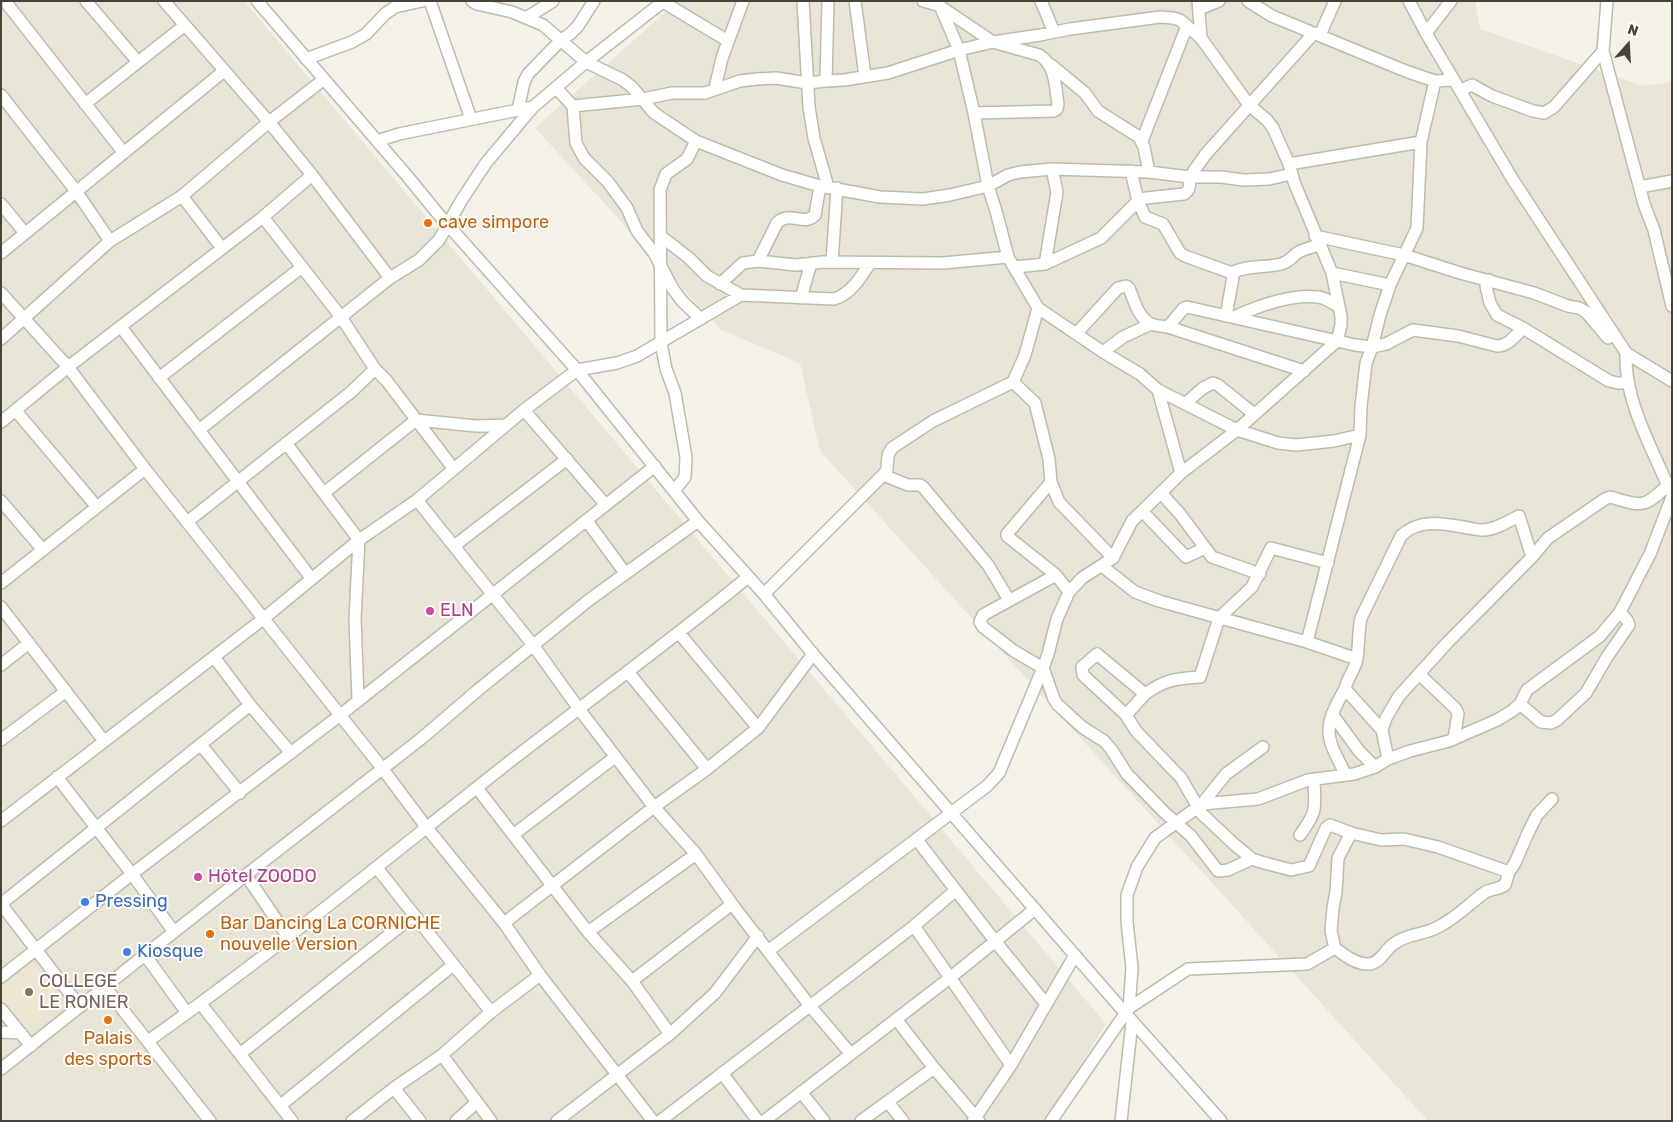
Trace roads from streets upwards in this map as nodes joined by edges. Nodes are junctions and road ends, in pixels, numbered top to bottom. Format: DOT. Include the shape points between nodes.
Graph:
graph roads {
  1 [pos="86,1"];
  2 [pos="164,1"];
  3 [pos="256,1"];
  4 [pos="422,1"];
  5 [pos="430,1"];
  6 [pos="472,1"];
  7 [pos="553,1"];
  8 [pos="594,1"];
  9 [pos="743,1"];
  10 [pos="804,1"];
  11 [pos="828,1"];
  12 [pos="855,1"];
  13 [pos="923,1"];
  14 [pos="1041,1"];
  15 [pos="1219,1"];
  16 [pos="1248,1"];
  17 [pos="1335,1"];
  18 [pos="1409,1"];
  19 [pos="1451,1"];
  20 [pos="1607,1"];
  21 [pos="663,2"];
  22 [pos="938,3"];
  23 [pos="490,4"];
  24 [pos="1199,5"];
  25 [pos="8,6"];
  26 [pos="526,18"];
  27 [pos="185,25"];
  28 [pos="1187,26"];
  29 [pos="1054,32"];
  30 [pos="1317,34"];
  31 [pos="1426,34"];
  32 [pos="1201,38"];
  33 [pos="561,40"];
  34 [pos="728,41"];
  35 [pos="992,42"];
  36 [pos="959,50"];
  37 [pos="1603,51"];
  38 [pos="306,59"];
  39 [pos="138,62"];
  40 [pos="586,62"];
  41 [pos="1051,65"];
  42 [pos="224,71"];
  43 [pos="865,76"];
  44 [pos="323,80"];
  45 [pos="1454,80"];
  46 [pos="826,81"];
  47 [pos="1435,81"];
  48 [pos="807,83"];
  49 [pos="556,88"];
  50 [pos="716,88"];
  51 [pos="1461,90"];
  52 [pos="1,95"];
  53 [pos="643,100"];
  54 [pos="85,104"];
  55 [pos="1249,105"];
  56 [pos="573,106"];
  57 [pos="533,107"];
  58 [pos="518,110"];
  59 [pos="974,113"];
  60 [pos="471,119"];
  61 [pos="269,122"];
  62 [pos="377,141"];
  63 [pos="1142,141"];
  64 [pos="696,142"];
  65 [pos="1421,142"];
  66 [pos="124,153"];
  67 [pos="1052,169"];
  68 [pos="1290,169"];
  69 [pos="1131,171"];
  70 [pos="1149,172"];
  71 [pos="312,176"];
  72 [pos="1190,177"];
  73 [pos="1672,182"];
  74 [pos="988,186"];
  75 [pos="828,187"];
  76 [pos="1640,187"];
  77 [pos="76,191"];
  78 [pos="182,196"];
  79 [pos="1137,200"];
  80 [pos="1,204"];
  81 [pos="263,217"];
  82 [pos="448,226"];
  83 [pos="25,233"];
  84 [pos="662,237"];
  85 [pos="1317,240"];
  86 [pos="110,241"];
  87 [pos="221,247"];
  88 [pos="1,253"];
  89 [pos="1404,255"];
  90 [pos="758,261"];
  91 [pos="832,262"];
  92 [pos="1011,262"];
  93 [pos="811,263"];
  94 [pos="870,263"];
  95 [pos="1045,264"];
  96 [pos="302,267"];
  97 [pos="661,267"];
  98 [pos="1232,273"];
  99 [pos="1332,273"];
  100 [pos="390,278"];
  101 [pos="1488,280"];
  102 [pos="720,284"];
  103 [pos="1390,285"];
  104 [pos="1,293"];
  105 [pos="741,295"];
  106 [pos="801,298"];
  107 [pos="1672,306"];
  108 [pos="1339,307"];
  109 [pos="1038,308"];
  110 [pos="1230,316"];
  111 [pos="341,317"];
  112 [pos="24,318"];
  113 [pos="701,319"];
  114 [pos="1151,324"];
  115 [pos="1168,327"];
  116 [pos="121,328"];
  117 [pos="1523,328"];
  118 [pos="1076,334"];
  119 [pos="1,339"];
  120 [pos="1337,341"];
  121 [pos="661,343"];
  122 [pos="1372,347"];
  123 [pos="1624,350"];
  124 [pos="1104,352"];
  125 [pos="68,367"];
  126 [pos="375,369"];
  127 [pos="577,370"];
  128 [pos="1304,371"];
  129 [pos="159,378"];
  130 [pos="1672,381"];
  131 [pos="1013,382"];
  132 [pos="1628,383"];
  133 [pos="1158,390"];
  134 [pos="1186,403"];
  135 [pos="524,410"];
  136 [pos="16,411"];
  137 [pos="1254,414"];
  138 [pos="416,420"];
  139 [pos="1,422"];
  140 [pos="506,425"];
  141 [pos="199,430"];
  142 [pos="1236,430"];
  143 [pos="1360,435"];
  144 [pos="286,443"];
  145 [pos="567,459"];
  146 [pos="655,466"];
  147 [pos="453,468"];
  148 [pos="145,469"];
  149 [pos="1181,473"];
  150 [pos="883,475"];
  151 [pos="238,481"];
  152 [pos="1051,482"];
  153 [pos="674,491"];
  154 [pos="1670,492"];
  155 [pos="324,493"];
  156 [pos="1161,493"];
  157 [pos="417,500"];
  158 [pos="1,502"];
  159 [pos="605,504"];
  160 [pos="97,507"];
  161 [pos="1143,512"];
  162 [pos="698,520"];
  163 [pos="587,521"];
  164 [pos="187,522"];
  165 [pos="359,540"];
  166 [pos="454,546"];
  167 [pos="1205,548"];
  168 [pos="43,550"];
  169 [pos="1532,557"];
  170 [pos="1113,558"];
  171 [pos="1328,563"];
  172 [pos="1102,566"];
  173 [pos="625,573"];
  174 [pos="1260,574"];
  175 [pos="1056,576"];
  176 [pos="748,577"];
  177 [pos="311,578"];
  178 [pos="1,583"];
  179 [pos="1069,592"];
  180 [pos="492,594"];
  181 [pos="764,594"];
  182 [pos="1009,600"];
  183 [pos="1,607"];
  184 [pos="1620,612"];
  185 [pos="263,618"];
  186 [pos="1219,618"];
  187 [pos="679,633"];
  188 [pos="1307,642"];
  189 [pos="29,643"];
  190 [pos="534,645"];
  191 [pos="813,654"];
  192 [pos="214,657"];
  193 [pos="1357,659"];
  194 [pos="1,664"];
  195 [pos="1043,668"];
  196 [pos="628,672"];
  197 [pos="1419,674"];
  198 [pos="1345,689"];
  199 [pos="66,691"];
  200 [pos="1145,694"];
  201 [pos="358,700"];
  202 [pos="1520,704"];
  203 [pos="250,705"];
  204 [pos="578,709"];
  205 [pos="1332,714"];
  206 [pos="1126,715"];
  207 [pos="339,716"];
  208 [pos="758,728"];
  209 [pos="1382,730"];
  210 [pos="1454,739"];
  211 [pos="1,740"];
  212 [pos="104,741"];
  213 [pos="201,745"];
  214 [pos="1263,747"];
  215 [pos="291,753"];
  216 [pos="615,757"];
  217 [pos="1388,759"];
  218 [pos="1375,767"];
  219 [pos="382,768"];
  220 [pos="707,769"];
  221 [pos="1346,775"];
  222 [pos="56,777"];
  223 [pos="1314,779"];
  224 [pos="477,788"];
  225 [pos="240,793"];
  226 [pos="1552,799"];
  227 [pos="1200,805"];
  228 [pos="654,807"];
  229 [pos="951,812"];
  230 [pos="1,821"];
  231 [pos="1177,823"];
  232 [pos="96,827"];
  233 [pos="426,828"];
  234 [pos="1350,833"];
  235 [pos="513,835"];
  236 [pos="1300,835"];
  237 [pos="917,840"];
  238 [pos="696,854"];
  239 [pos="1252,859"];
  240 [pos="377,868"];
  241 [pos="1509,872"];
  242 [pos="132,874"];
  243 [pos="246,875"];
  244 [pos="552,886"];
  245 [pos="956,890"];
  246 [pos="1,904"];
  247 [pos="732,904"];
  248 [pos="1034,909"];
  249 [pos="414,915"];
  250 [pos="504,923"];
  251 [pos="914,926"];
  252 [pos="174,932"];
  253 [pos="588,932"];
  254 [pos="758,936"];
  255 [pos="288,937"];
  256 [pos="995,941"];
  257 [pos="1335,948"];
  258 [pos="35,949"];
  259 [pos="768,950"];
  260 [pos="145,955"];
  261 [pos="1075,956"];
  262 [pos="453,965"];
  263 [pos="540,975"];
  264 [pos="1,976"];
  265 [pos="951,977"];
  266 [pos="632,981"];
  267 [pos="105,987"];
  268 [pos="201,1004"];
  269 [pos="1046,1004"];
  270 [pos="810,1006"];
  271 [pos="80,1007"];
  272 [pos="1,1009"];
  273 [pos="491,1012"];
  274 [pos="187,1014"];
  275 [pos="1129,1015"];
  276 [pos="896,1019"];
  277 [pos="1,1032"];
  278 [pos="21,1033"];
  279 [pos="670,1034"];
  280 [pos="148,1041"];
  281 [pos="31,1046"];
  282 [pos="850,1053"];
  283 [pos="240,1054"];
  284 [pos="442,1054"];
  285 [pos="1010,1065"];
  286 [pos="934,1068"];
  287 [pos="1,1069"];
  288 [pos="722,1073"];
  289 [pos="617,1074"];
  290 [pos="394,1088"];
  291 [pos="801,1092"];
  292 [pos="477,1102"];
  293 [pos="888,1102"];
  294 [pos="281,1105"];
  295 [pos="976,1119"];
  296 [pos="210,1121"];
  297 [pos="292,1121"];
  298 [pos="352,1121"];
  299 [pos="420,1121"];
  300 [pos="456,1121"];
  301 [pos="491,1121"];
  302 [pos="557,1121"];
  303 [pos="653,1121"];
  304 [pos="660,1121"];
  305 [pos="758,1121"];
  306 [pos="764,1121"];
  307 [pos="824,1121"];
  308 [pos="862,1121"];
  309 [pos="903,1121"];
  310 [pos="1051,1121"];
  311 [pos="1121,1121"];
  312 [pos="1221,1121"];
  1 -- 39 [label="street"];
  2 -- 27 [label="street"];
  3 -- 38 [label="street"];
  4 -- 38 [label="street" via="395,7 366,34"];
  5 -- 60 [label="street"];
  6 -- 23 [label="street"];
  7 -- 26 [label="street"];
  8 -- 33 [label="street" via="578,26"];
  9 -- 34 [label="street"];
  10 -- 48 [label="street"];
  11 -- 46 [label="street"];
  12 -- 43 [label="street"];
  13 -- 22 [label="street"];
  14 -- 29 [label="street"];
  15 -- 24 [label="street"];
  16 -- 30 [label="street" via="1272,16"];
  17 -- 30 [label="street"];
  18 -- 31 [label="street"];
  19 -- 31 [label="street"];
  20 -- 37 [label="street"];
  21 -- 34 [label="street"];
  21 -- 40 [label="street"];
  22 -- 35 [label="street"];
  22 -- 36 [label="street"];
  23 -- 26 [label="street"];
  24 -- 32 [label="street"];
  25 -- 54 [label="street"];
  26 -- 33 [label="street" via="543,25"];
  27 -- 39 [label="street"];
  27 -- 42 [label="street"];
  28 -- 29 [label="street" via="1173,18 1160,17"];
  28 -- 32 [label="street"];
  28 -- 63 [label="street"];
  29 -- 35 [label="street"];
  30 -- 47 [label="street"];
  30 -- 55 [label="street"];
  31 -- 45 [label="street"];
  32 -- 55 [label="street"];
  33 -- 40 [label="street"];
  33 -- 58 [label="street" via="528,74"];
  34 -- 50 [label="street"];
  35 -- 36 [label="street"];
  35 -- 41 [label="street" via="1039,55"];
  36 -- 43 [label="street" via="888,73"];
  36 -- 59 [label="street"];
  37 -- 51 [label="street" via="1554,107 1544,113 1492,96 1472,85"];
  37 -- 76 [label="street"];
  38 -- 44 [label="street"];
  39 -- 54 [label="street"];
  40 -- 49 [label="street"];
  40 -- 53 [label="street" via="623,80"];
  41 -- 59 [label="street" via="1058,104 1054,111"];
  41 -- 63 [label="street" via="1085,94 1098,111 1128,128"];
  42 -- 61 [label="street"];
  42 -- 66 [label="street"];
  43 -- 46 [label="street"];
  44 -- 61 [label="street"];
  44 -- 62 [label="street"];
  45 -- 47 [label="street"];
  45 -- 51 [label="street"];
  46 -- 48 [label="street"];
  47 -- 65 [label="street"];
  48 -- 50 [label="street" via="776,78 757,79"];
  48 -- 75 [label="street" via="814,138"];
  49 -- 56 [label="street"];
  49 -- 57 [label="street"];
  50 -- 53 [label="street" via="705,93 672,93"];
  51 -- 123 [label="street" via="1513,180"];
  52 -- 77 [label="street"];
  53 -- 56 [label="street"];
  53 -- 64 [label="street" via="654,114"];
  54 -- 66 [label="street"];
  55 -- 68 [label="street" via="1268,120"];
  55 -- 72 [label="street"];
  56 -- 97 [label="street" via="576,143 580,152 601,173 627,208 637,231"];
  57 -- 58 [label="street"];
  57 -- 82 [label="street" via="486,163"];
  58 -- 60 [label="street"];
  59 -- 74 [label="street"];
  60 -- 62 [label="street"];
  61 -- 71 [label="street"];
  61 -- 78 [label="street"];
  62 -- 82 [label="street"];
  63 -- 70 [label="street"];
  64 -- 75 [label="street" via="782,175"];
  64 -- 84 [label="street" via="687,159 662,180"];
  65 -- 68 [label="street"];
  65 -- 89 [label="street" via="1417,228"];
  66 -- 77 [label="street"];
  67 -- 69 [label="street"];
  67 -- 74 [label="street" via="1008,175"];
  67 -- 95 [label="street" via="1057,192"];
  68 -- 72 [label="street" via="1261,180"];
  68 -- 85 [label="street"];
  69 -- 70 [label="street"];
  69 -- 79 [label="street"];
  70 -- 72 [label="street"];
  71 -- 81 [label="street"];
  71 -- 100 [label="street"];
  72 -- 79 [label="street" via="1190,188 1184,194"];
  73 -- 76 [label="street"];
  74 -- 75 [label="street" via="923,199 880,197"];
  74 -- 92 [label="street"];
  75 -- 90 [label="street" via="815,215 808,220 785,217 777,223"];
  75 -- 91 [label="street"];
  76 -- 107 [label="street"];
  77 -- 83 [label="street"];
  77 -- 86 [label="street"];
  78 -- 86 [label="street"];
  78 -- 87 [label="street"];
  79 -- 95 [label="street" via="1102,238"];
  79 -- 98 [label="street" via="1145,217 1163,224 1180,253"];
  80 -- 83 [label="street"];
  81 -- 87 [label="street"];
  81 -- 96 [label="street"];
  82 -- 100 [label="street" via="419,260"];
  82 -- 127 [label="street"];
  83 -- 88 [label="street"];
  84 -- 97 [label="street"];
  84 -- 102 [label="street"];
  85 -- 89 [label="street"];
  85 -- 98 [label="street" via="1282,264 1244,268"];
  85 -- 99 [label="street"];
  86 -- 112 [label="street"];
  87 -- 116 [label="street"];
  89 -- 101 [label="street"];
  89 -- 103 [label="street"];
  90 -- 93 [label="street" via="785,265"];
  90 -- 102 [label="street" via="744,263"];
  91 -- 93 [label="street"];
  91 -- 94 [label="street"];
  92 -- 94 [label="street"];
  92 -- 95 [label="street"];
  92 -- 109 [label="street"];
  93 -- 106 [label="street"];
  94 -- 106 [label="street" via="857,282 840,297"];
  96 -- 111 [label="street"];
  96 -- 129 [label="street"];
  97 -- 113 [label="street" via="682,301"];
  97 -- 121 [label="street"];
  98 -- 110 [label="street"];
  99 -- 103 [label="street"];
  99 -- 108 [label="street"];
  100 -- 111 [label="street"];
  101 -- 117 [label="street" via="1486,286 1496,315"];
  101 -- 123 [label="street" via="1586,312 1612,343"];
  102 -- 105 [label="street"];
  103 -- 122 [label="street"];
  104 -- 112 [label="street"];
  105 -- 106 [label="street"];
  105 -- 113 [label="street"];
  108 -- 110 [label="street" via="1318,297 1298,297"];
  108 -- 120 [label="street" via="1341,325"];
  109 -- 118 [label="street"];
  109 -- 131 [label="street" via="1025,355"];
  110 -- 115 [label="street" via="1187,308"];
  110 -- 120 [label="street"];
  111 -- 126 [label="street"];
  111 -- 141 [label="street"];
  112 -- 119 [label="street"];
  112 -- 125 [label="street"];
  113 -- 121 [label="street"];
  114 -- 115 [label="street"];
  114 -- 118 [label="street" via="1140,314 1129,288 1122,286"];
  114 -- 124 [label="street" via="1123,337"];
  115 -- 128 [label="street"];
  116 -- 125 [label="street"];
  116 -- 129 [label="street"];
  117 -- 122 [label="street" via="1502,346 1413,330 1386,344"];
  117 -- 132 [label="street" via="1609,381"];
  118 -- 124 [label="street"];
  120 -- 122 [label="street"];
  120 -- 128 [label="street"];
  121 -- 127 [label="street" via="637,356"];
  121 -- 153 [label="street" via="686,457 685,476"];
  122 -- 143 [label="street" via="1366,364"];
  123 -- 130 [label="street"];
  123 -- 132 [label="street"];
  124 -- 133 [label="street" via="1140,374"];
  125 -- 136 [label="street"];
  125 -- 148 [label="street"];
  126 -- 138 [label="street"];
  126 -- 144 [label="street"];
  127 -- 135 [label="street"];
  127 -- 146 [label="street"];
  128 -- 137 [label="street"];
  129 -- 141 [label="street"];
  131 -- 150 [label="street" via="933,421 892,448"];
  131 -- 152 [label="street" via="1035,403 1049,459"];
  132 -- 154 [label="street"];
  133 -- 134 [label="street"];
  133 -- 149 [label="street"];
  134 -- 137 [label="street" via="1213,383"];
  134 -- 142 [label="street"];
  135 -- 140 [label="street"];
  135 -- 145 [label="street"];
  136 -- 139 [label="street"];
  136 -- 160 [label="street"];
  137 -- 142 [label="street"];
  138 -- 140 [label="street" via="476,426"];
  138 -- 147 [label="street"];
  138 -- 155 [label="street"];
  140 -- 147 [label="street"];
  141 -- 151 [label="street"];
  142 -- 143 [label="street" via="1296,445"];
  142 -- 149 [label="street"];
  143 -- 171 [label="street"];
  144 -- 151 [label="street"];
  144 -- 155 [label="street"];
  145 -- 159 [label="street"];
  145 -- 166 [label="street"];
  146 -- 153 [label="street"];
  146 -- 159 [label="street"];
  147 -- 157 [label="street"];
  148 -- 160 [label="street"];
  148 -- 164 [label="street"];
  149 -- 156 [label="street"];
  150 -- 181 [label="street"];
  150 -- 182 [label="street" via="923,487 988,565"];
  151 -- 164 [label="street"];
  151 -- 177 [label="street"];
  152 -- 170 [label="street" via="1059,502"];
  152 -- 175 [label="street" via="1007,534"];
  153 -- 162 [label="street"];
  154 -- 169 [label="street" via="1641,504 1610,497 1605,499 1548,538"];
  154 -- 184 [label="street" via="1650,554"];
  155 -- 165 [label="street"];
  156 -- 161 [label="street"];
  156 -- 167 [label="street"];
  157 -- 165 [label="street"];
  157 -- 166 [label="street"];
  158 -- 168 [label="street"];
  159 -- 163 [label="street"];
  160 -- 168 [label="street"];
  161 -- 167 [label="street" via="1184,556"];
  161 -- 170 [label="street" via="1132,521"];
  162 -- 173 [label="street"];
  162 -- 176 [label="street"];
  163 -- 173 [label="street"];
  163 -- 180 [label="street"];
  164 -- 185 [label="street"];
  165 -- 177 [label="street"];
  165 -- 201 [label="street" via="355,618"];
  166 -- 180 [label="street"];
  167 -- 174 [label="street" via="1212,557"];
  168 -- 178 [label="street"];
  169 -- 193 [label="street" via="1519,516 1484,530 1424,523 1406,531 1400,536 1362,618"];
  169 -- 197 [label="street"];
  170 -- 172 [label="street"];
  171 -- 174 [label="street" via="1271,548"];
  171 -- 188 [label="street"];
  172 -- 179 [label="street" via="1082,578"];
  172 -- 186 [label="street" via="1135,592"];
  173 -- 190 [label="street"];
  174 -- 186 [label="street" via="1252,587"];
  175 -- 179 [label="street"];
  175 -- 182 [label="street"];
  176 -- 181 [label="street"];
  176 -- 187 [label="street"];
  177 -- 185 [label="street"];
  179 -- 195 [label="street" via="1056,619"];
  180 -- 190 [label="street"];
  180 -- 201 [label="street"];
  181 -- 191 [label="street"];
  182 -- 195 [label="street" via="983,615 980,622 1014,651"];
  183 -- 189 [label="street"];
  184 -- 202 [label="street" via="1600,636 1526,690"];
  184 -- 202 [label="street" via="1629,624 1627,628 1586,693 1557,720 1541,722"];
  185 -- 192 [label="street"];
  185 -- 207 [label="street"];
  186 -- 188 [label="street"];
  186 -- 200 [label="street" via="1200,677 1168,680"];
  187 -- 196 [label="street"];
  187 -- 208 [label="street"];
  188 -- 193 [label="street"];
  189 -- 194 [label="street"];
  189 -- 199 [label="street"];
  190 -- 204 [label="street"];
  190 -- 219 [label="street"];
  191 -- 208 [label="street"];
  191 -- 229 [label="street"];
  192 -- 203 [label="street"];
  192 -- 212 [label="street"];
  193 -- 198 [label="street"];
  195 -- 229 [label="street" via="999,773 987,786"];
  195 -- 231 [label="street" via="1057,704 1082,727 1104,741 1126,774"];
  196 -- 204 [label="street"];
  196 -- 220 [label="street"];
  197 -- 209 [label="street" via="1399,696"];
  197 -- 210 [label="street" via="1456,709"];
  198 -- 205 [label="street"];
  198 -- 209 [label="street"];
  199 -- 211 [label="street"];
  199 -- 212 [label="street"];
  200 -- 206 [label="street"];
  200 -- 206 [label="street" via="1097,654 1082,667 1083,675"];
  201 -- 207 [label="street"];
  202 -- 210 [label="street" via="1497,720"];
  203 -- 213 [label="street"];
  203 -- 215 [label="street"];
  204 -- 216 [label="street"];
  204 -- 224 [label="street"];
  205 -- 218 [label="street"];
  205 -- 221 [label="street" via="1328,730 1332,748"];
  206 -- 227 [label="street"];
  207 -- 215 [label="street"];
  207 -- 219 [label="street"];
  208 -- 220 [label="street"];
  209 -- 217 [label="street"];
  210 -- 217 [label="street"];
  212 -- 222 [label="street"];
  213 -- 225 [label="street"];
  213 -- 232 [label="street"];
  214 -- 227 [label="street" via="1226,774"];
  215 -- 225 [label="street"];
  216 -- 228 [label="street"];
  216 -- 235 [label="street"];
  217 -- 218 [label="street"];
  218 -- 221 [label="street"];
  219 -- 233 [label="street"];
  219 -- 243 [label="street"];
  220 -- 228 [label="street"];
  221 -- 223 [label="street"];
  222 -- 230 [label="street"];
  222 -- 232 [label="street"];
  223 -- 227 [label="street" via="1258,799"];
  223 -- 236 [label="street" via="1316,808"];
  224 -- 233 [label="street"];
  224 -- 235 [label="street"];
  225 -- 242 [label="street"];
  226 -- 241 [label="street" via="1537,816"];
  227 -- 231 [label="street"];
  227 -- 239 [label="street" via="1202,814 1216,829"];
  228 -- 238 [label="street"];
  228 -- 244 [label="street"];
  229 -- 237 [label="street"];
  229 -- 248 [label="street"];
  231 -- 239 [label="street" via="1218,871"];
  231 -- 275 [label="street" via="1155,838 1137,867 1127,895 1132,968"];
  232 -- 242 [label="street"];
  232 -- 246 [label="street"];
  233 -- 240 [label="street"];
  233 -- 250 [label="street"];
  234 -- 239 [label="street" via="1328,826 1309,866 1291,870"];
  234 -- 241 [label="street" via="1381,840 1404,839 1438,847"];
  234 -- 257 [label="street" via="1338,858 1332,931"];
  235 -- 244 [label="street"];
  237 -- 245 [label="street"];
  237 -- 259 [label="street"];
  238 -- 247 [label="street"];
  238 -- 253 [label="street"];
  240 -- 249 [label="street"];
  240 -- 255 [label="street"];
  241 -- 257 [label="street" via="1505,885 1485,892 1459,915 1436,929 1408,935 1393,944 1376,963 1366,964 1351,959"];
  242 -- 252 [label="street"];
  242 -- 258 [label="street"];
  243 -- 252 [label="street"];
  243 -- 255 [label="street"];
  244 -- 250 [label="street"];
  244 -- 253 [label="street"];
  245 -- 251 [label="street"];
  245 -- 256 [label="street"];
  246 -- 258 [label="street"];
  247 -- 254 [label="street"];
  247 -- 266 [label="street"];
  248 -- 256 [label="street"];
  248 -- 261 [label="street"];
  249 -- 262 [label="street"];
  249 -- 283 [label="street"];
  250 -- 263 [label="street"];
  251 -- 265 [label="street"];
  251 -- 270 [label="street"];
  252 -- 260 [label="street"];
  253 -- 266 [label="street"];
  254 -- 259 [label="street"];
  254 -- 279 [label="street" via="715,993"];
  255 -- 268 [label="street"];
  256 -- 265 [label="street"];
  256 -- 269 [label="street"];
  257 -- 275 [label="street" via="1307,964 1188,969"];
  258 -- 264 [label="street"];
  258 -- 271 [label="street"];
  259 -- 270 [label="street"];
  260 -- 267 [label="street"];
  260 -- 274 [label="street"];
  261 -- 269 [label="street"];
  261 -- 275 [label="street"];
  262 -- 273 [label="street"];
  262 -- 294 [label="street"];
  263 -- 273 [label="street"];
  263 -- 289 [label="street"];
  265 -- 276 [label="street"];
  265 -- 285 [label="street"];
  266 -- 279 [label="street"];
  267 -- 271 [label="street"];
  267 -- 280 [label="street"];
  268 -- 274 [label="street"];
  268 -- 283 [label="street"];
  269 -- 285 [label="street"];
  270 -- 282 [label="street"];
  270 -- 288 [label="street"];
  271 -- 281 [label="street"];
  272 -- 278 [label="street"];
  273 -- 284 [label="street"];
  274 -- 280 [label="street"];
  275 -- 310 [label="street"];
  275 -- 311 [label="street"];
  275 -- 312 [label="street"];
  276 -- 282 [label="street"];
  276 -- 286 [label="street"];
  277 -- 278 [label="street"];
  278 -- 281 [label="street"];
  279 -- 289 [label="street"];
  280 -- 296 [label="street"];
  281 -- 287 [label="street"];
  282 -- 291 [label="street"];
  283 -- 294 [label="street"];
  284 -- 290 [label="street"];
  284 -- 292 [label="street"];
  285 -- 295 [label="street"];
  286 -- 293 [label="street"];
  286 -- 295 [label="street"];
  288 -- 304 [label="street"];
  288 -- 305 [label="street"];
  289 -- 302 [label="street"];
  289 -- 303 [label="street"];
  290 -- 298 [label="street"];
  290 -- 299 [label="street"];
  291 -- 306 [label="street"];
  291 -- 307 [label="street"];
  292 -- 300 [label="street"];
  292 -- 301 [label="street"];
  293 -- 308 [label="street"];
  293 -- 309 [label="street"];
  294 -- 297 [label="street"];
}
